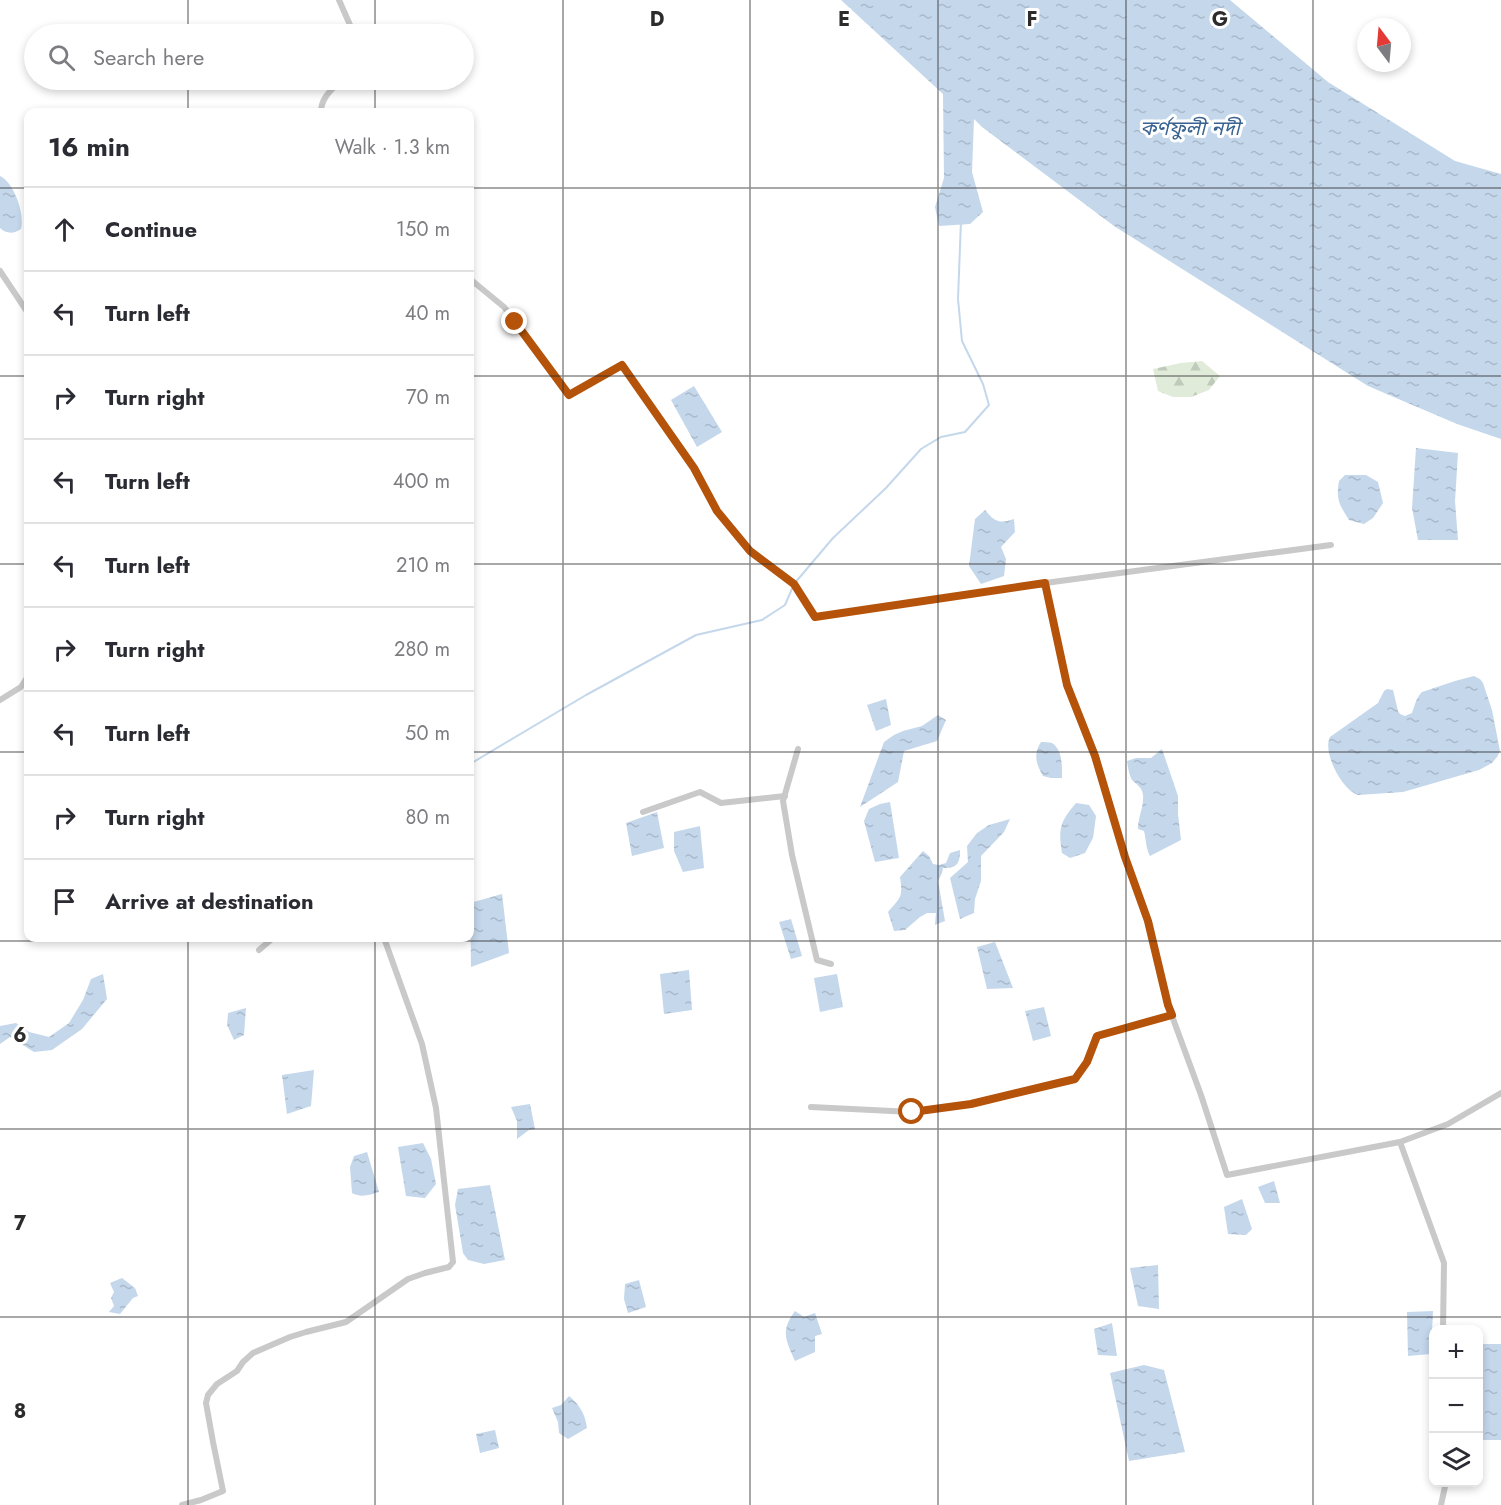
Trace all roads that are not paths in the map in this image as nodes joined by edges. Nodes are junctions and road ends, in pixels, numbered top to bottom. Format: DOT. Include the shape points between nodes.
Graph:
graph roads {
  1 [pos="339,0"];
  2 [pos="348,24"];
  3 [pos="332,90"];
  4 [pos="320,108"];
  5 [pos="0,271"];
  6 [pos="474,282"];
  7 [pos="24,307"];
  8 [pos="1331,545"];
  9 [pos="1045,583"];
  10 [pos="24,682"];
  11 [pos="0,700"];
  12 [pos="798,748"];
  13 [pos="785,796"];
  14 [pos="643,812"];
  15 [pos="268,942"];
  16 [pos="385,942"];
  17 [pos="259,950"];
  18 [pos="831,964"];
  19 [pos="1172,1015"];
  20 [pos="1501,1093"];
  21 [pos="811,1107"];
  22 [pos="1400,1142"];
  23 [pos="1443,1325"];
  24 [pos="1445,1487"];
  25 [pos="182,1505"];
  26 [pos="1441,1505"];
  1 -- 2 [label="street"];
  3 -- 4 [label="street"];
  5 -- 7 [label="street"];
  6 -- 9 [label="street" via="504,307 569,395 622,365 694,468 717,511 750,551 794,584 815,617"];
  8 -- 9 [label="street"];
  9 -- 19 [label="street" via="1067,685 1095,756 1148,921"];
  10 -- 11 [label="street"];
  12 -- 13 [label="street"];
  13 -- 14 [label="street" via="721,803 700,792"];
  13 -- 18 [label="street" via="792,855 817,960"];
  15 -- 17 [label="street"];
  16 -- 25 [label="street" via="422,1044 436,1108 453,1262 449,1267 408,1279 346,1322 306,1332 253,1353 237,1371 217,1384 206,1403 223,1491"];
  19 -- 21 [label="street" via="1097,1036 1075,1079 971,1104 912,1112"];
  19 -- 22 [label="street" via="1227,1175"];
  20 -- 22 [label="street" via="1448,1124"];
  22 -- 23 [label="street" via="1444,1263"];
  24 -- 26 [label="street"];
}
